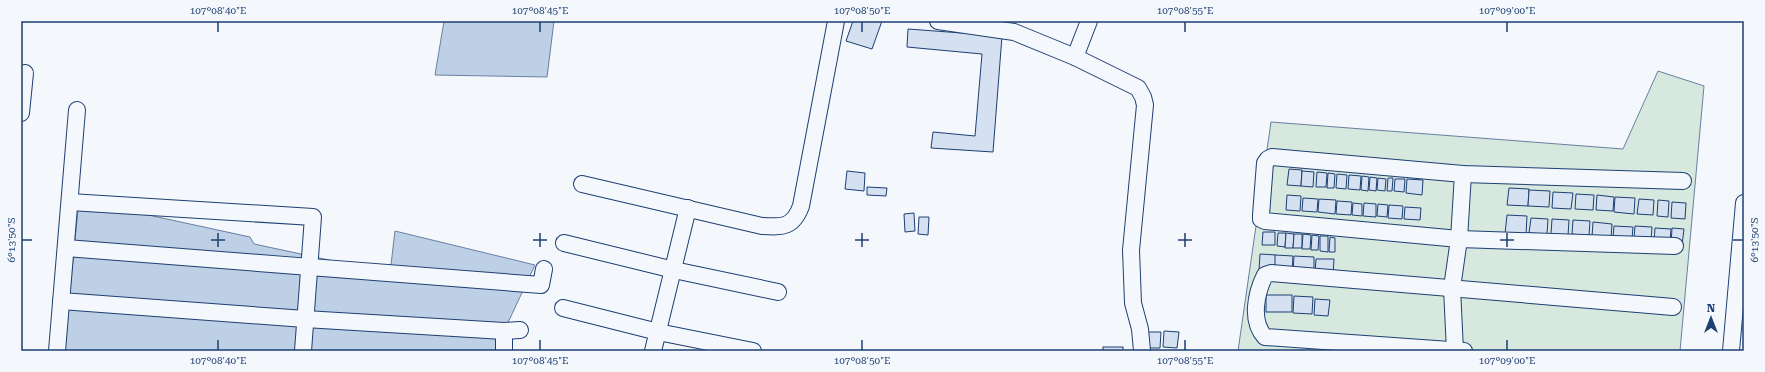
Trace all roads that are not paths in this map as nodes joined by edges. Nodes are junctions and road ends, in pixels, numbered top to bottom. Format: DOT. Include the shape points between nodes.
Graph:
graph roads {
  1 [pos="836,21"];
  2 [pos="938,21"];
  3 [pos="1089,21"];
  4 [pos="1075,57"];
  5 [pos="25,73"];
  6 [pos="22,103"];
  7 [pos="77,110"];
  8 [pos="1463,174"];
  9 [pos="1683,181"];
  10 [pos="582,184"];
  11 [pos="70,202"];
  12 [pos="1744,203"];
  13 [pos="688,208"];
  14 [pos="1459,239"];
  15 [pos="564,243"];
  16 [pos="1675,246"];
  17 [pos="66,248"];
  18 [pos="310,267"];
  19 [pos="544,268"];
  20 [pos="674,270"];
  21 [pos="1452,288"];
  22 [pos="778,292"];
  23 [pos="61,300"];
  24 [pos="563,308"];
  25 [pos="1673,308"];
  26 [pos="305,319"];
  27 [pos="520,330"];
  28 [pos="504,331"];
  29 [pos="658,332"];
  30 [pos="57,351"];
  31 [pos="303,351"];
  32 [pos="504,351"];
  33 [pos="653,351"];
  34 [pos="753,351"];
  35 [pos="1142,351"];
  36 [pos="1458,351"];
  37 [pos="1731,351"];
  1 -- 13 [label="street" via="797,218 782,227 762,226"];
  2 -- 4 [label="street" via="1014,32"];
  3 -- 4 [label="street"];
  4 -- 35 [label="street" via="1138,88 1143,96 1131,250 1133,303 1140,329"];
  5 -- 6 [label="street"];
  7 -- 11 [label="street"];
  8 -- 9 [label="street"];
  8 -- 14 [label="street"];
  8 -- 14 [label="street" via="1272,157 1265,163 1261,215 1261,219 1265,221"];
  10 -- 13 [label="street"];
  11 -- 17 [label="street"];
  11 -- 18 [label="street" via="313,217"];
  12 -- 37 [label="street"];
  13 -- 20 [label="street"];
  14 -- 16 [label="street"];
  14 -- 21 [label="street"];
  15 -- 20 [label="street"];
  17 -- 18 [label="street"];
  17 -- 23 [label="street"];
  18 -- 19 [label="street" via="541,285"];
  18 -- 26 [label="street"];
  20 -- 22 [label="street"];
  20 -- 29 [label="street"];
  21 -- 25 [label="street"];
  21 -- 36 [label="street"];
  21 -- 36 [label="street" via="1271,273 1265,275 1256,303 1259,331 1265,337"];
  23 -- 26 [label="street"];
  23 -- 30 [label="street"];
  24 -- 29 [label="street"];
  26 -- 28 [label="street"];
  26 -- 31 [label="street"];
  27 -- 28 [label="street"];
  28 -- 32 [label="street"];
  29 -- 33 [label="street"];
  29 -- 34 [label="street"];
}
